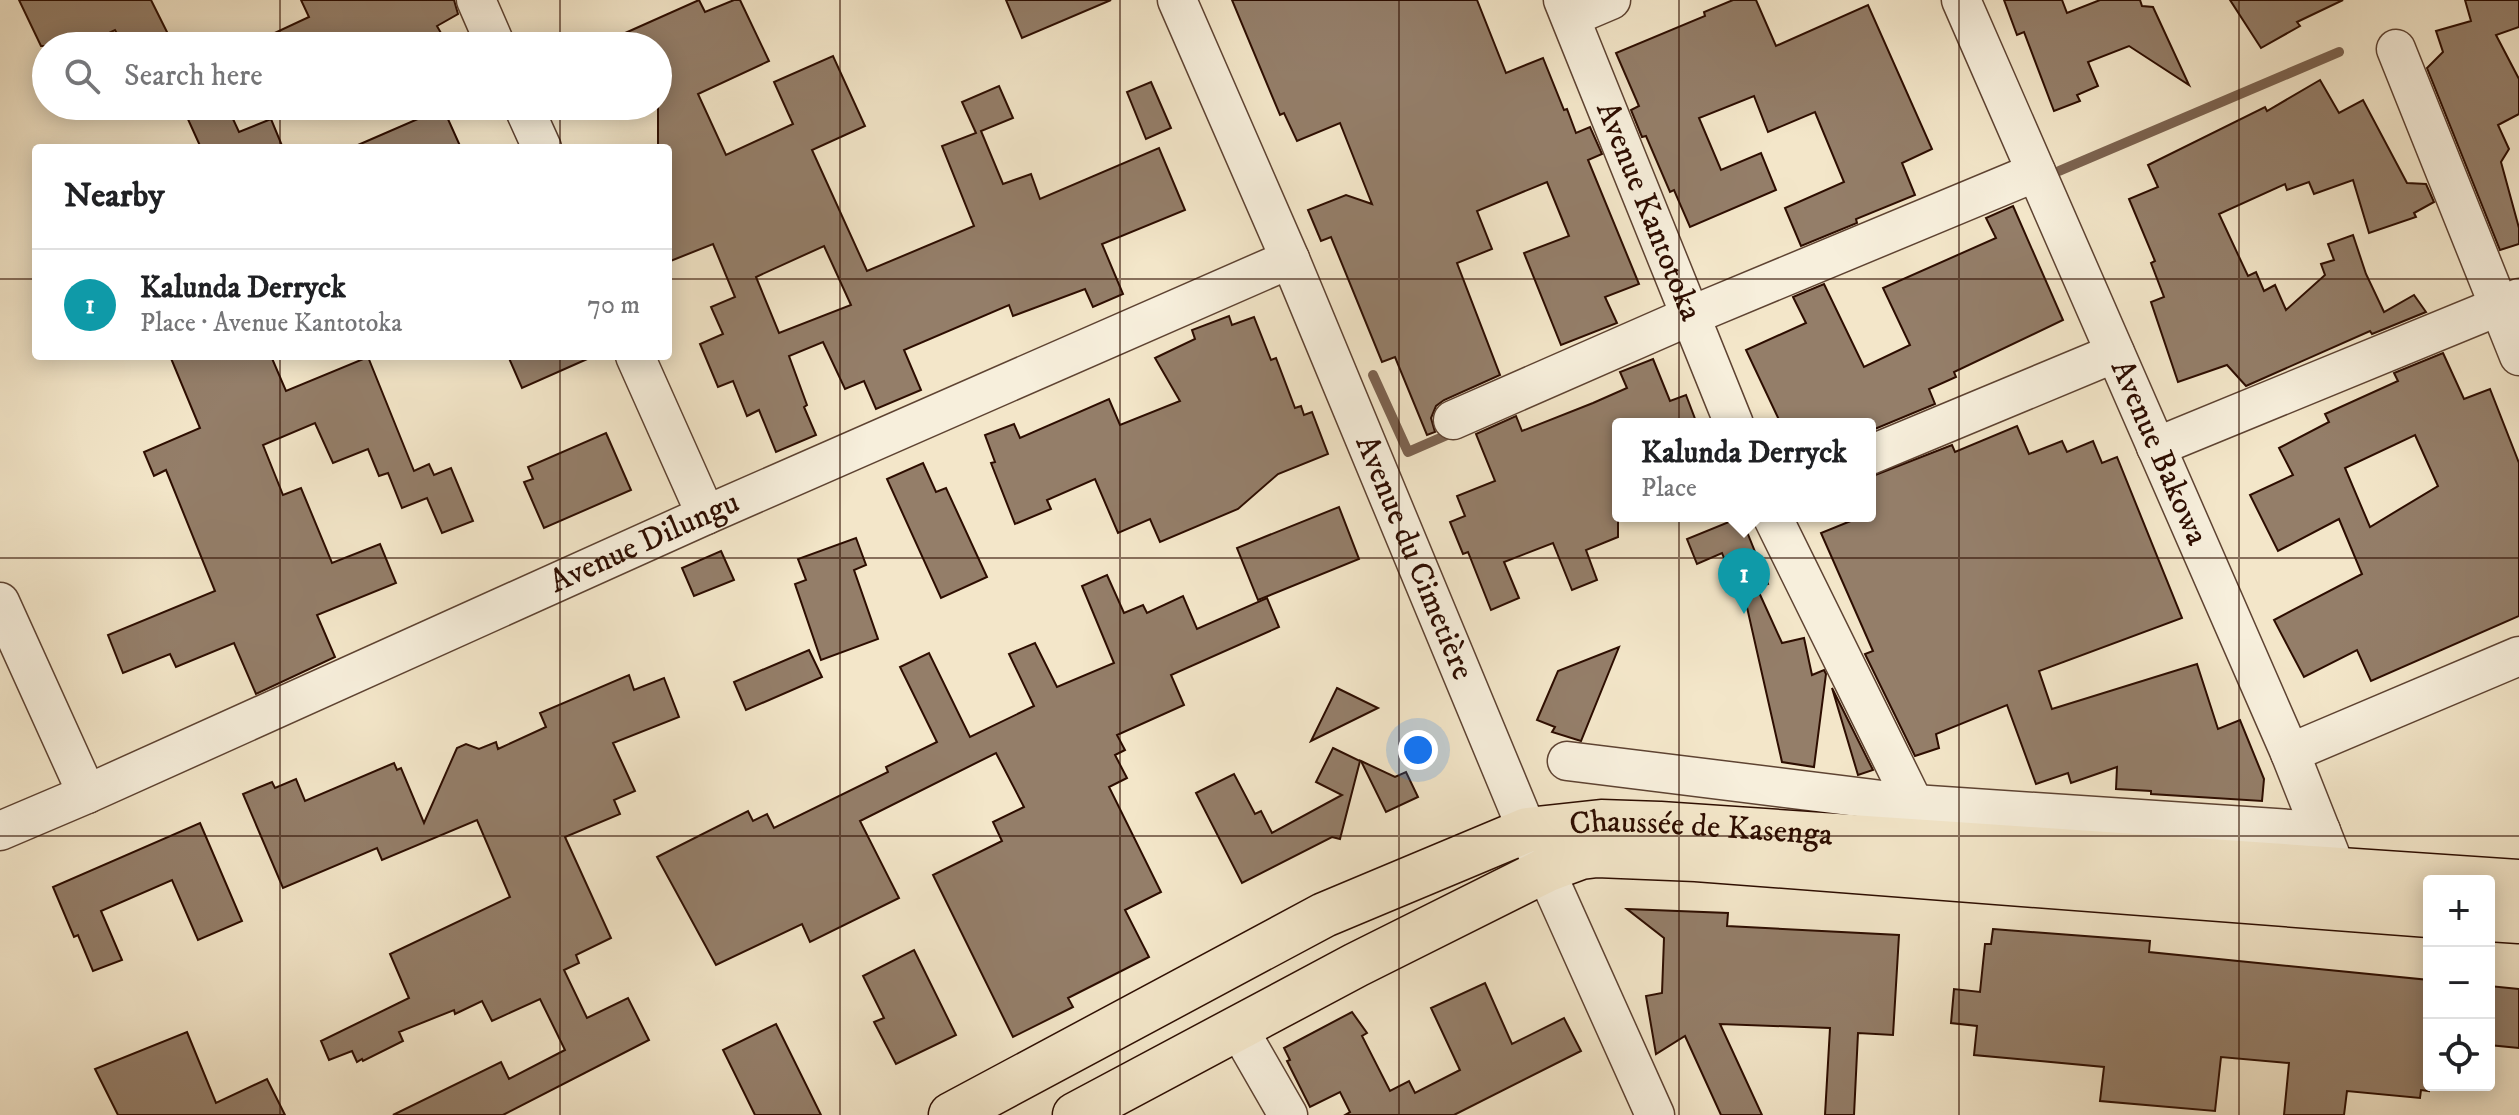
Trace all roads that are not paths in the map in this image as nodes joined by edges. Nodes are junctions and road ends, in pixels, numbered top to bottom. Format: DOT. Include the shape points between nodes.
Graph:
graph roads {
  1 [pos="476,0"];
  2 [pos="1177,0"];
  3 [pos="1611,0"];
  4 [pos="1961,0"];
  5 [pos="1567,9"];
  6 [pos="490,32"];
  7 [pos="2396,49"];
  8 [pos="529,120"];
  9 [pos="540,144"];
  10 [pos="2036,172"];
  11 [pos="1290,259"];
  12 [pos="2510,302"];
  13 [pos="1690,316"];
  14 [pos="2115,353"];
  15 [pos="2519,356"];
  16 [pos="637,360"];
  17 [pos="1732,418"];
  18 [pos="1453,420"];
  19 [pos="2156,447"];
  20 [pos="1876,453"];
  21 [pos="706,515"];
  22 [pos="1775,522"];
  23 [pos="0,602"];
  24 [pos="2519,656"];
  25 [pos="2290,753"];
  26 [pos="1567,761"];
  27 [pos="87,794"];
  28 [pos="1914,804"];
  29 [pos="1527,830"];
  30 [pos="0,831"];
  31 [pos="1546,870"];
  32 [pos="2334,870"];
  33 [pos="2519,882"];
  34 [pos="2423,912"];
  35 [pos="2495,919"];
  36 [pos="2519,921"];
  37 [pos="1238,1028"];
  38 [pos="951,1115"];
  39 [pos="1075,1115"];
  40 [pos="1288,1115"];
  41 [pos="1655,1115"];
  1 -- 6 [label="street"];
  2 -- 11 [label="street, Avenue du Cimetière"];
  3 -- 5 [label="street"];
  4 -- 10 [label="street, Avenue Bakowa"];
  5 -- 13 [label="street, Avenue Kantotoka"];
  7 -- 12 [label="street"];
  8 -- 9 [label="street"];
  10 -- 13 [label="street"];
  10 -- 14 [label="street, Avenue Bakowa"];
  11 -- 21 [label="street, Avenue Dilungu"];
  11 -- 29 [label="street, Avenue du Cimetière"];
  12 -- 15 [label="street"];
  12 -- 19 [label="street"];
  13 -- 17 [label="street, Avenue Kantotoka"];
  13 -- 18 [label="street"];
  14 -- 19 [label="street, Avenue Bakowa"];
  14 -- 20 [label="street"];
  16 -- 21 [label="street"];
  19 -- 25 [label="street, Avenue Bakowa"];
  21 -- 27 [label="street, Avenue Dilungu"];
  22 -- 28 [label="street"];
  23 -- 27 [label="street"];
  24 -- 25 [label="street"];
  25 -- 32 [label="street, Avenue Bakowa"];
  26 -- 28 [label="street"];
  27 -- 30 [label="street, Avenue Dilungu"];
  28 -- 32 [label="street"];
  29 -- 31 [label="street, Avenue du Cimetière"];
  29 -- 32 [label="main road, Chaussée de Kasenga" via="1601,822 1660,824"];
  29 -- 38 [label="main road, Chaussée de Kasenga" via="1324,915"];
  31 -- 32 [label="main road, Chaussée de Kasenga" via="1597,855"];
  31 -- 37 [label="main road, Chaussée de Kasenga"];
  31 -- 41 [label="street, Avenue du Cimetière"];
  32 -- 33 [label="main road, Chaussée de Kasenga"];
  32 -- 34 [label="main road, Chaussée de Kasenga"];
  35 -- 36 [label="main road"];
  37 -- 39 [label="main road, Chaussée de Kasenga"];
  37 -- 40 [label="street"];
}
